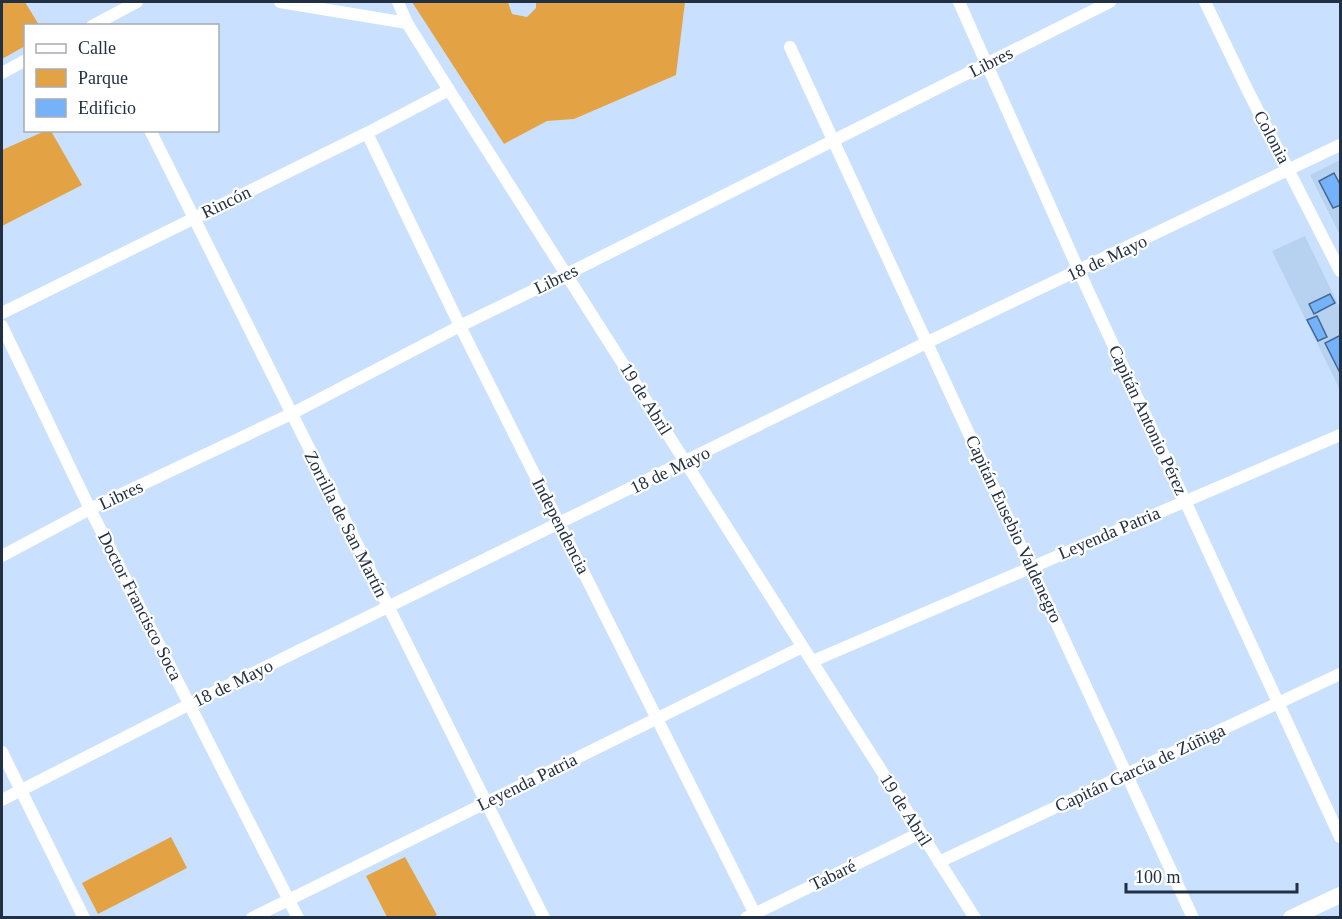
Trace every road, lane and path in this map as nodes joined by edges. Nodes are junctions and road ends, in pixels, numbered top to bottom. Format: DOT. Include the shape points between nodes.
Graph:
graph roads {
  1 [pos="137,2"];
  2 [pos="280,2"];
  3 [pos="398,2"];
  4 [pos="959,2"];
  5 [pos="1110,2"];
  6 [pos="1205,2"];
  7 [pos="407,23"];
  8 [pos="97,24"];
  9 [pos="790,47"];
  10 [pos="24,61"];
  11 [pos="988,63"];
  12 [pos="2,73"];
  13 [pos="449,90"];
  14 [pos="151,132"];
  15 [pos="367,133"];
  16 [pos="834,141"];
  17 [pos="1341,145"];
  18 [pos="1290,170"];
  19 [pos="194,218"];
  20 [pos="1079,271"];
  21 [pos="1341,271"];
  22 [pos="567,274"];
  23 [pos="2,313"];
  24 [pos="2,326"];
  25 [pos="460,326"];
  26 [pos="928,342"];
  27 [pos="291,414"];
  28 [pos="1341,435"];
  29 [pos="686,462"];
  30 [pos="1186,501"];
  31 [pos="90,509"];
  32 [pos="560,524"];
  33 [pos="2,556"];
  34 [pos="1032,566"];
  35 [pos="388,608"];
  36 [pos="802,647"];
  37 [pos="813,661"];
  38 [pos="1341,674"];
  39 [pos="1278,702"];
  40 [pos="190,704"];
  41 [pos="657,716"];
  42 [pos="2,752"];
  43 [pos="1126,774"];
  44 [pos="21,791"];
  45 [pos="2,800"];
  46 [pos="486,802"];
  47 [pos="920,833"];
  48 [pos="1341,837"];
  49 [pos="939,862"];
  50 [pos="1341,895"];
  51 [pos="288,900"];
  52 [pos="753,916"];
  53 [pos="84,918"];
  54 [pos="252,918"];
  55 [pos="298,918"];
  56 [pos="544,918"];
  57 [pos="975,918"];
  58 [pos="1193,918"];
  59 [pos="1291,918"];
  1 -- 8 [label="street"];
  2 -- 7 [label="street"];
  3 -- 7 [label="street, 19 de Abril"];
  4 -- 11 [label="street, Capitán Antonio Pérez"];
  5 -- 11 [label="street, Libres"];
  6 -- 18 [label="street, Colonia"];
  7 -- 13 [label="street, 19 de Abril"];
  9 -- 16 [label="street, Capitán Eusebio Valdenegro"];
  10 -- 12 [label="street"];
  11 -- 16 [label="street, Libres"];
  11 -- 20 [label="street, Capitán Antonio Pérez"];
  13 -- 15 [label="street, Rincón"];
  13 -- 22 [label="street, 19 de Abril"];
  14 -- 19 [label="street, Zorrilla de San Martín"];
  15 -- 19 [label="street, Rincón"];
  15 -- 25 [label="street, Independencia"];
  16 -- 22 [label="street, Libres"];
  16 -- 26 [label="street, Capitán Eusebio Valdenegro"];
  17 -- 18 [label="street, 18 de Mayo"];
  18 -- 20 [label="street, 18 de Mayo"];
  18 -- 21 [label="street, Colonia"];
  19 -- 23 [label="street, Rincón"];
  19 -- 27 [label="street, Zorrilla de San Martín"];
  20 -- 26 [label="street, 18 de Mayo"];
  20 -- 30 [label="street, Capitán Antonio Pérez"];
  22 -- 25 [label="street, Libres"];
  22 -- 29 [label="street, 19 de Abril"];
  24 -- 31 [label="street, Doctor Francisco Soca"];
  25 -- 27 [label="street, Libres"];
  25 -- 32 [label="street, Independencia"];
  26 -- 29 [label="street, 18 de Mayo"];
  26 -- 34 [label="street, Capitán Eusebio Valdenegro"];
  27 -- 31 [label="street, Libres"];
  27 -- 35 [label="street, Zorrilla de San Martín"];
  28 -- 30 [label="street, Leyenda Patria"];
  29 -- 32 [label="street, 18 de Mayo"];
  29 -- 36 [label="street, 19 de Abril"];
  30 -- 34 [label="street, Leyenda Patria"];
  30 -- 39 [label="street, Capitán Antonio Pérez"];
  31 -- 33 [label="street, Libres"];
  31 -- 40 [label="street, Doctor Francisco Soca"];
  32 -- 35 [label="street, 18 de Mayo"];
  32 -- 41 [label="street, Independencia"];
  34 -- 37 [label="street, Leyenda Patria"];
  34 -- 43 [label="street, Capitán Eusebio Valdenegro"];
  35 -- 40 [label="street, 18 de Mayo"];
  35 -- 46 [label="street, Zorrilla de San Martín"];
  36 -- 37 [label="street, 19 de Abril"];
  36 -- 41 [label="street, Leyenda Patria"];
  37 -- 47 [label="street, 19 de Abril"];
  38 -- 39 [label="street, Capitán García de Zúñiga"];
  39 -- 43 [label="street, Capitán García de Zúñiga"];
  39 -- 48 [label="street, Capitán Antonio Pérez"];
  40 -- 44 [label="street, 18 de Mayo"];
  40 -- 51 [label="street, Doctor Francisco Soca"];
  41 -- 46 [label="street, Leyenda Patria"];
  41 -- 52 [label="street, Independencia"];
  42 -- 44 [label="street"];
  43 -- 49 [label="street, Capitán García de Zúñiga"];
  43 -- 58 [label="street, Capitán Eusebio Valdenegro"];
  44 -- 45 [label="street, 18 de Mayo"];
  44 -- 53 [label="street"];
  46 -- 51 [label="street, Leyenda Patria"];
  46 -- 56 [label="street, Zorrilla de San Martín"];
  47 -- 49 [label="street, 19 de Abril"];
  47 -- 52 [label="street, Tabaré"];
  49 -- 57 [label="street, 19 de Abril"];
  50 -- 59 [label="street"];
  51 -- 54 [label="street, Leyenda Patria"];
  51 -- 55 [label="street, Doctor Francisco Soca"];
}
